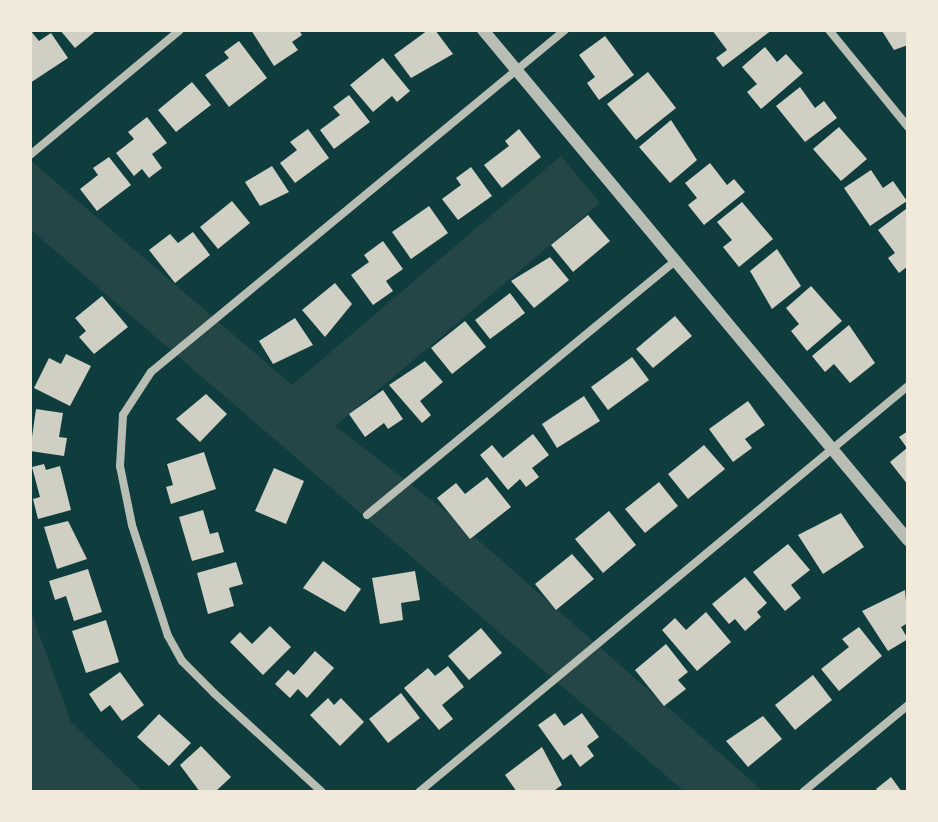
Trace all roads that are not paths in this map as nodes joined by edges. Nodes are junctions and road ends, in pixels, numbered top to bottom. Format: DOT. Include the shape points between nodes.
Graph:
graph roads {
  1 [pos="180,30"];
  2 [pos="483,30"];
  3 [pos="565,30"];
  4 [pos="829,30"];
  5 [pos="518,69"];
  6 [pos="908,127"];
  7 [pos="30,155"];
  8 [pos="675,261"];
  9 [pos="908,386"];
  10 [pos="833,449"];
  11 [pos="367,515"];
  12 [pos="908,540"];
  13 [pos="908,705"];
  14 [pos="322,792"];
  15 [pos="419,792"];
  16 [pos="803,792"];
  1 -- 7 [label="street"];
  2 -- 5 [label="street"];
  3 -- 5 [label="street"];
  4 -- 6 [label="street"];
  5 -- 8 [label="street"];
  5 -- 14 [label="street" via="151,372 123,415 120,466 132,525 168,636 182,661"];
  8 -- 10 [label="street"];
  8 -- 11 [label="street"];
  9 -- 10 [label="street"];
  10 -- 12 [label="street"];
  10 -- 15 [label="street"];
  13 -- 16 [label="street"];
}
